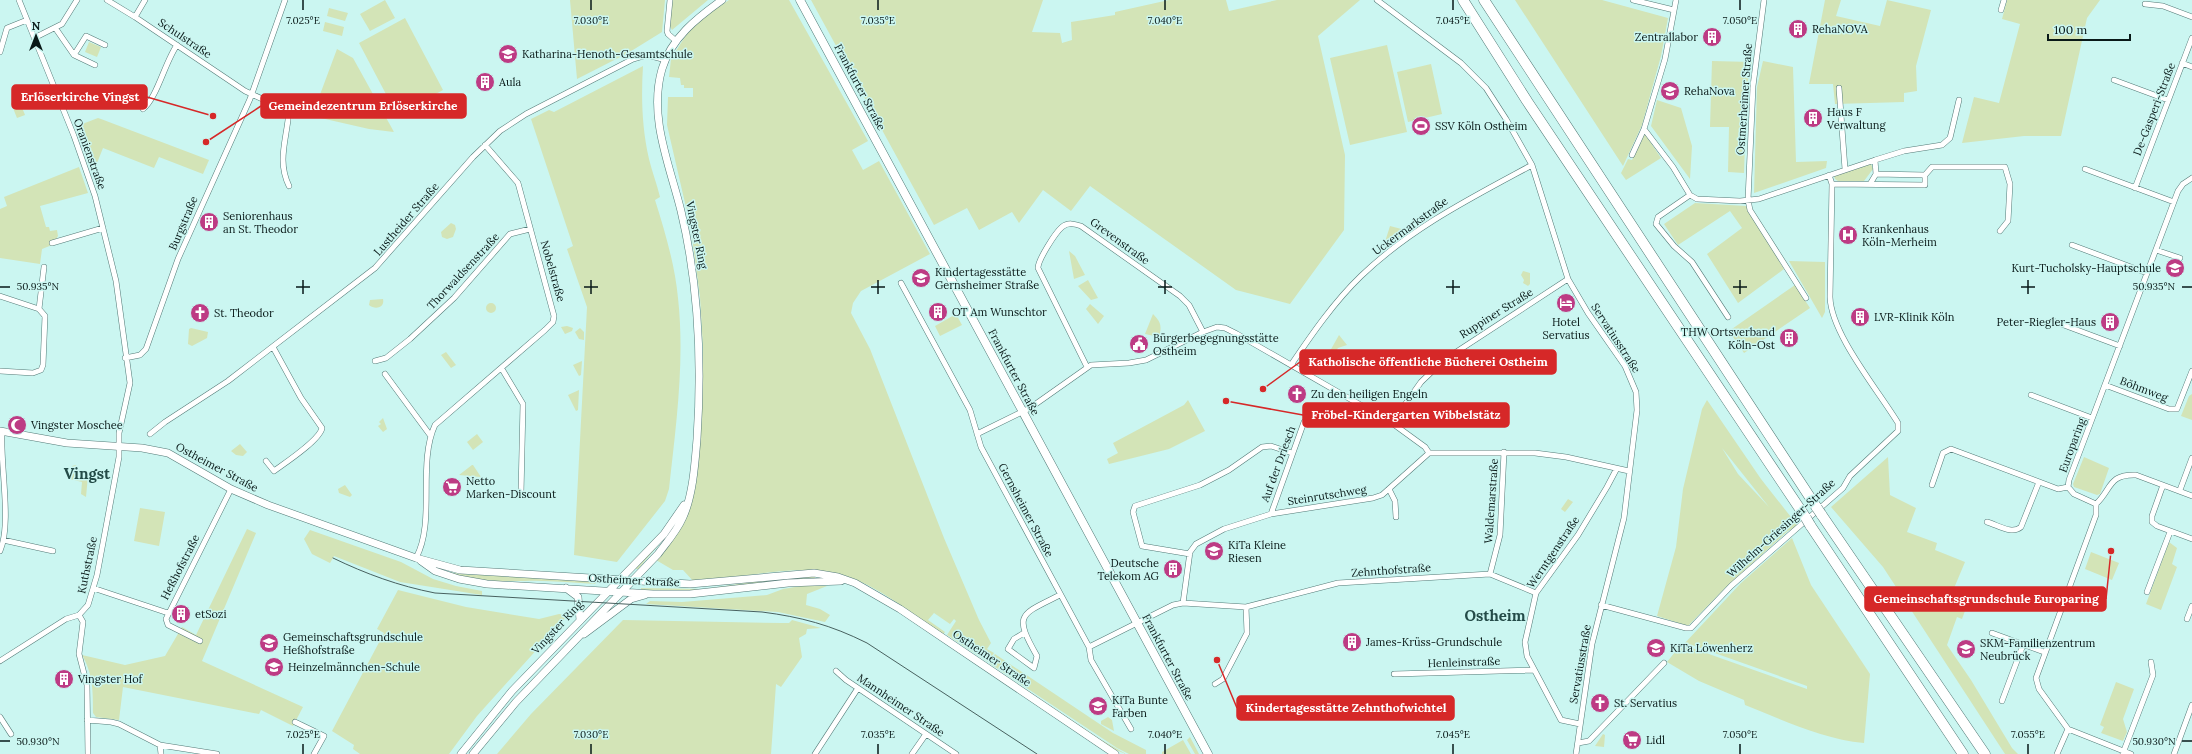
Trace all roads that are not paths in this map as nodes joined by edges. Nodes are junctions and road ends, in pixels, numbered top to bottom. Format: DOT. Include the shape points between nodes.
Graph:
graph roads {
  1 [pos="19,0"];
  2 [pos="77,0"];
  3 [pos="107,0"];
  4 [pos="145,0"];
  5 [pos="285,0"];
  6 [pos="670,0"];
  7 [pos="722,0"];
  8 [pos="800,0"];
  9 [pos="1377,0"];
  10 [pos="1463,0"];
  11 [pos="1484,0"];
  12 [pos="1634,0"];
  13 [pos="1676,0"];
  14 [pos="1764,0"];
  15 [pos="2004,0"];
  16 [pos="2146,4"];
  17 [pos="1674,10"];
  18 [pos="2001,10"];
  19 [pos="135,17"];
  20 [pos="2192,17"];
  21 [pos="27,20"];
  22 [pos="56,29"];
  23 [pos="34,38"];
  24 [pos="2192,38"];
  25 [pos="676,41"];
  26 [pos="105,45"];
  27 [pos="177,45"];
  28 [pos="0,52"];
  29 [pos="74,55"];
  30 [pos="666,60"];
  31 [pos="2182,63"];
  32 [pos="95,65"];
  33 [pos="2192,67"];
  34 [pos="2114,80"];
  35 [pos="1839,88"];
  36 [pos="252,94"];
  37 [pos="1959,100"];
  38 [pos="2168,100"];
  39 [pos="143,109"];
  40 [pos="1644,129"];
  41 [pos="485,145"];
  42 [pos="1632,155"];
  43 [pos="1875,160"];
  44 [pos="1532,165"];
  45 [pos="1845,169"];
  46 [pos="2085,170"];
  47 [pos="1876,174"];
  48 [pos="1829,175"];
  49 [pos="1925,175"];
  50 [pos="2192,178"];
  51 [pos="1832,184"];
  52 [pos="1870,184"];
  53 [pos="289,186"];
  54 [pos="2135,188"];
  55 [pos="1690,195"];
  56 [pos="1748,200"];
  57 [pos="2174,202"];
  58 [pos="103,228"];
  59 [pos="530,229"];
  60 [pos="2000,231"];
  61 [pos="52,243"];
  62 [pos="2072,245"];
  63 [pos="2156,250"];
  64 [pos="2180,258"];
  65 [pos="44,267"];
  66 [pos="2147,273"];
  67 [pos="1568,279"];
  68 [pos="901,283"];
  69 [pos="0,296"];
  70 [pos="1806,298"];
  71 [pos="39,309"];
  72 [pos="1728,317"];
  73 [pos="2053,321"];
  74 [pos="1203,332"];
  75 [pos="2120,346"];
  76 [pos="273,347"];
  77 [pos="1449,357"];
  78 [pos="125,358"];
  79 [pos="376,361"];
  80 [pos="1291,364"];
  81 [pos="1539,365"];
  82 [pos="1087,367"];
  83 [pos="502,369"];
  84 [pos="0,371"];
  85 [pos="2192,371"];
  86 [pos="385,374"];
  87 [pos="2105,384"];
  88 [pos="2190,386"];
  89 [pos="2031,395"];
  90 [pos="1023,411"];
  91 [pos="2092,418"];
  92 [pos="1304,422"];
  93 [pos="1392,423"];
  94 [pos="1,432"];
  95 [pos="150,434"];
  96 [pos="977,434"];
  97 [pos="430,435"];
  98 [pos="119,447"];
  99 [pos="1504,452"];
  100 [pos="1292,453"];
  101 [pos="1429,453"];
  102 [pos="2192,458"];
  103 [pos="266,461"];
  104 [pos="1616,470"];
  105 [pos="1630,472"];
  106 [pos="2039,482"];
  107 [pos="1932,485"];
  108 [pos="2163,485"];
  109 [pos="2068,487"];
  110 [pos="231,489"];
  111 [pos="1389,489"];
  112 [pos="2180,490"];
  113 [pos="521,493"];
  114 [pos="2192,496"];
  115 [pos="688,500"];
  116 [pos="2096,504"];
  117 [pos="1271,514"];
  118 [pos="1396,517"];
  119 [pos="1987,522"];
  120 [pos="2170,532"];
  121 [pos="2192,539"];
  122 [pos="3,540"];
  123 [pos="0,550"];
  124 [pos="53,551"];
  125 [pos="1190,554"];
  126 [pos="416,558"];
  127 [pos="450,568"];
  128 [pos="816,573"];
  129 [pos="1490,574"];
  130 [pos="446,575"];
  131 [pos="618,580"];
  132 [pos="632,581"];
  133 [pos="816,581"];
  134 [pos="855,584"];
  135 [pos="93,588"];
  136 [pos="566,588"];
  137 [pos="608,590"];
  138 [pos="621,591"];
  139 [pos="2147,592"];
  140 [pos="1536,593"];
  141 [pos="653,594"];
  142 [pos="1060,595"];
  143 [pos="1183,603"];
  144 [pos="1601,605"];
  145 [pos="2192,606"];
  146 [pos="1246,607"];
  147 [pos="168,613"];
  148 [pos="79,615"];
  149 [pos="2187,619"];
  150 [pos="580,620"];
  151 [pos="1137,622"];
  152 [pos="1024,633"];
  153 [pos="1992,633"];
  154 [pos="200,641"];
  155 [pos="572,642"];
  156 [pos="2023,645"];
  157 [pos="1089,647"];
  158 [pos="2044,652"];
  159 [pos="0,661"];
  160 [pos="2151,662"];
  161 [pos="1664,663"];
  162 [pos="1534,670"];
  163 [pos="836,671"];
  164 [pos="1394,674"];
  165 [pos="1215,684"];
  166 [pos="858,688"];
  167 [pos="2002,701"];
  168 [pos="2192,705"];
  169 [pos="0,717"];
  170 [pos="87,720"];
  171 [pos="295,722"];
  172 [pos="1580,724"];
  173 [pos="1131,728"];
  174 [pos="2068,729"];
  175 [pos="11,734"];
  176 [pos="926,734"];
  177 [pos="1578,743"];
  178 [pos="160,745"];
  179 [pos="1203,750"];
  180 [pos="2123,753"];
  181 [pos="88,754"];
  182 [pos="161,754"];
  183 [pos="217,754"];
  184 [pos="314,754"];
  185 [pos="461,754"];
  186 [pos="473,754"];
  187 [pos="815,754"];
  188 [pos="912,754"];
  189 [pos="956,754"];
  190 [pos="1115,754"];
  191 [pos="1208,754"];
  192 [pos="1576,754"];
  193 [pos="1963,754"];
  194 [pos="1985,754"];
  195 [pos="2057,754"];
  196 [pos="2131,754"];
  197 [pos="2174,754"];
  1 -- 21 [label="street, Oranienstraße"];
  2 -- 22 [label="street" via="67,19"];
  3 -- 19 [label="street, Schulstraße"];
  4 -- 19 [label="street"];
  5 -- 36 [label="street, Burgstraße"];
  6 -- 25 [label="street" via="667,31"];
  7 -- 25 [label="main road, Vingster Ring" via="696,19"];
  8 -- 90 [label="main road, Frankfurter Straße"];
  9 -- 44 [label="street, Servatiusstraße" via="1460,63 1486,88"];
  10 -- 193 [label="highway" via="1527,101"];
  11 -- 194 [label="highway" via="1819,511"];
  12 -- 17 [label="street"];
  13 -- 17 [label="street"];
  14 -- 56 [label="street, Ostmerheimer Straße" via="1753,86"];
  15 -- 18 [label="street"];
  16 -- 20 [label="street" via="2163,6"];
  17 -- 40 [label="street" via="1665,59"];
  19 -- 27 [label="street, Schulstraße"];
  21 -- 23 [label="street, Oranienstraße"];
  21 -- 28 [label="street" via="7,28"];
  22 -- 23 [label="street"];
  22 -- 29 [label="street"];
  23 -- 58 [label="street, Oranienstraße" via="74,136"];
  24 -- 31 [label="street, De-Gasperi-Straße"];
  25 -- 30 [label="main road, Vingster Ring"];
  26 -- 29 [label="street" via="86,36"];
  27 -- 36 [label="street, Schulstraße"];
  27 -- 39 [label="street" via="167,60 152,98"];
  29 -- 32 [label="street"];
  30 -- 41 [label="street, Lustheider Straße" via="647,55 633,59 526,114"];
  30 -- 115 [label="main road, Vingster Ring" via="660,76 658,96 660,125 664,152 687,239 697,296 697,432 695,465"];
  31 -- 33 [label="street"];
  31 -- 38 [label="street, De-Gasperi-Straße"];
  34 -- 38 [label="street"];
  35 -- 45 [label="street"];
  36 -- 53 [label="street, Schulstraße" via="284,109 288,114 283,171"];
  36 -- 78 [label="street, Burgstraße" via="181,252 146,349 140,355"];
  37 -- 43 [label="street" via="1951,134 1945,143"];
  38 -- 54 [label="street, De-Gasperi-Straße"];
  40 -- 42 [label="street"];
  40 -- 55 [label="street" via="1673,167"];
  41 -- 59 [label="street, Nobelstraße" via="518,183"];
  41 -- 76 [label="street, Lustheider Straße" via="381,263 281,338"];
  43 -- 45 [label="street"];
  43 -- 47 [label="street"];
  44 -- 67 [label="street, Servatiusstraße"];
  44 -- 80 [label="street, Uckermarkstraße" via="1455,206 1382,257 1347,290"];
  45 -- 48 [label="street"];
  46 -- 54 [label="street"];
  47 -- 49 [label="street"];
  47 -- 52 [label="street"];
  48 -- 51 [label="street, Wilhelm-Griesinger-Straße"];
  48 -- 56 [label="street"];
  49 -- 52 [label="street" via="1925,185"];
  49 -- 60 [label="street" via="1932,167 2005,167 2010,184 2008,221"];
  50 -- 57 [label="street, Europaring" via="2183,184"];
  51 -- 52 [label="street"];
  51 -- 144 [label="street, Wilhelm-Griesinger-Straße" via="1831,313 1843,337 1898,423 1898,431 1850,476 1844,488 1742,576 1691,628"];
  54 -- 57 [label="street"];
  55 -- 56 [label="street" via="1696,198"];
  55 -- 72 [label="street" via="1658,217 1656,224 1674,246 1692,262"];
  56 -- 70 [label="street, Ostmerheimer Straße" via="1750,210"];
  57 -- 63 [label="street, Europaring"];
  58 -- 61 [label="street"];
  58 -- 78 [label="street, Oranienstraße" via="116,281"];
  59 -- 79 [label="street, Thorwaldsenstraße" via="510,234 449,303 404,344 386,358"];
  59 -- 83 [label="street, Nobelstraße" via="554,316 553,322"];
  62 -- 66 [label="street"];
  63 -- 64 [label="street"];
  63 -- 66 [label="street, Europaring"];
  65 -- 71 [label="street"];
  66 -- 75 [label="street, Europaring"];
  67 -- 77 [label="street, Ruppiner Straße"];
  67 -- 105 [label="street, Servatiusstraße" via="1633,382 1637,410"];
  68 -- 96 [label="street, Gernsheimer Straße" via="970,410"];
  69 -- 71 [label="street"];
  71 -- 84 [label="street" via="45,316 41,370 33,373"];
  73 -- 75 [label="street"];
  74 -- 80 [label="street" via="1217,327 1225,328"];
  74 -- 82 [label="street" via="1146,360 1100,363"];
  74 -- 82 [label="street, Grevenstraße" via="1189,305 1180,296 1081,226 1072,223 1063,226 1039,260 1038,268"];
  75 -- 87 [label="street, Europaring"];
  76 -- 95 [label="street, Lustheider Straße"];
  76 -- 103 [label="street" via="322,428 315,439 274,471"];
  77 -- 81 [label="street" via="1458,362 1524,362"];
  77 -- 93 [label="street, Ruppiner Straße" via="1421,382"];
  78 -- 98 [label="street" via="130,383 119,433"];
  80 -- 93 [label="street"];
  82 -- 90 [label="street"];
  83 -- 97 [label="street, Nobelstraße" via="442,418"];
  83 -- 113 [label="street" via="523,404"];
  85 -- 88 [label="street"];
  86 -- 97 [label="street"];
  87 -- 88 [label="street, Böhmweg" via="2169,409 2176,409"];
  87 -- 91 [label="street, Europaring"];
  89 -- 91 [label="street"];
  90 -- 96 [label="street"];
  90 -- 151 [label="main road, Frankfurter Straße"];
  91 -- 109 [label="street, Europaring"];
  92 -- 100 [label="street, Auf der Driesch"];
  93 -- 101 [label="street" via="1425,447"];
  94 -- 98 [label="main road, Ostheimer Straße"];
  94 -- 122 [label="street" via="5,529"];
  96 -- 142 [label="street, Gernsheimer Straße" via="981,447"];
  97 -- 126 [label="street" via="423,543"];
  98 -- 110 [label="main road, Ostheimer Straße" via="168,453"];
  98 -- 135 [label="street, Kuthstraße"];
  99 -- 101 [label="street"];
  99 -- 104 [label="street" via="1566,457"];
  99 -- 129 [label="street, Waldemarstraße" via="1500,535"];
  100 -- 117 [label="street, Auf der Driesch"];
  100 -- 125 [label="street" via="1271,446 1262,447 1229,470 1200,485 1138,504 1133,512 1142,546"];
  101 -- 111 [label="street, Steinrutschweg"];
  102 -- 112 [label="street"];
  104 -- 105 [label="street"];
  104 -- 140 [label="street, Werntgenstraße" via="1578,535"];
  105 -- 144 [label="street, Servatiusstraße" via="1624,518"];
  106 -- 107 [label="street" via="1951,449 1943,453"];
  106 -- 109 [label="street" via="2058,490"];
  106 -- 119 [label="street" via="2021,527 2017,531"];
  108 -- 112 [label="street"];
  108 -- 116 [label="street" via="2126,474 2111,482"];
  108 -- 120 [label="street" via="2152,522"];
  109 -- 116 [label="street, Europaring" via="2074,494"];
  110 -- 126 [label="main road, Ostheimer Straße" via="268,505"];
  110 -- 147 [label="street, Heßhofstraße"];
  111 -- 117 [label="street, Steinrutschweg" via="1373,498"];
  111 -- 118 [label="street" via="1395,501"];
  112 -- 114 [label="street"];
  115 -- 131 [label="main road, Vingster Ring" via="664,534"];
  115 -- 132 [label="main road, Vingster Ring" via="684,515 672,535"];
  116 -- 158 [label="street" via="2096,515"];
  117 -- 125 [label="street, Steinrutschweg" via="1212,535 1196,544"];
  120 -- 121 [label="street"];
  120 -- 139 [label="street"];
  122 -- 123 [label="street"];
  122 -- 124 [label="street"];
  125 -- 143 [label="street"];
  126 -- 127 [label="main road, Ostheimer Straße"];
  126 -- 130 [label="main road, Ostheimer Straße"];
  127 -- 130 [label="main road"];
  127 -- 131 [label="main road, Ostheimer Straße"];
  128 -- 132 [label="main road, Ostheimer Straße" via="705,584"];
  128 -- 133 [label="main road"];
  128 -- 134 [label="main road, Ostheimer Straße"];
  129 -- 140 [label="street, Zehnthofstraße"];
  129 -- 146 [label="street, Zehnthofstraße" via="1338,583"];
  130 -- 136 [label="main road, Ostheimer Straße" via="487,584"];
  131 -- 132 [label="main road, Ostheimer Straße"];
  131 -- 137 [label="main road, Vingster Ring"];
  132 -- 138 [label="main road, Vingster Ring"];
  133 -- 134 [label="main road, Ostheimer Straße"];
  133 -- 141 [label="main road, Ostheimer Straße" via="690,594"];
  134 -- 190 [label="main road, Ostheimer Straße" via="900,609"];
  135 -- 147 [label="street"];
  135 -- 148 [label="street, Kuthstraße" via="88,605"];
  136 -- 137 [label="main road, Ostheimer Straße"];
  136 -- 150 [label="main road" via="578,597"];
  137 -- 138 [label="main road, Ostheimer Straße"];
  137 -- 150 [label="main road, Vingster Ring"];
  138 -- 141 [label="main road, Ostheimer Straße"];
  138 -- 155 [label="main road, Vingster Ring"];
  140 -- 162 [label="street, Werntgenstraße" via="1525,642 1527,656"];
  141 -- 155 [label="main road" via="631,599"];
  142 -- 152 [label="street" via="1027,612 1022,619"];
  142 -- 157 [label="street, Gernsheimer Straße"];
  143 -- 146 [label="street, Zehnthofstraße"];
  143 -- 151 [label="street, Zehnthofstraße" via="1164,608"];
  144 -- 172 [label="street, Servatiusstraße" via="1592,644"];
  145 -- 149 [label="street"];
  146 -- 165 [label="street" via="1247,633 1223,679"];
  147 -- 154 [label="street, Heßhofstraße" via="168,625"];
  148 -- 159 [label="street" via="66,619"];
  148 -- 170 [label="street" via="83,622 79,654 87,685"];
  150 -- 185 [label="main road, Vingster Ring" via="512,691"];
  151 -- 157 [label="street"];
  151 -- 179 [label="main road, Frankfurter Straße"];
  152 -- 152 [label="street" via="1014,639 1008,650 1034,668 1037,656"];
  153 -- 156 [label="street"];
  155 -- 186 [label="main road, Vingster Ring" via="516,702"];
  156 -- 158 [label="street"];
  156 -- 167 [label="street"];
  157 -- 173 [label="street, Gernsheimer Straße" via="1090,660"];
  158 -- 174 [label="street" via="2038,670 2038,685"];
  160 -- 180 [label="street" via="2153,675"];
  161 -- 177 [label="street" via="1589,741"];
  162 -- 164 [label="street, Henleinstraße"];
  162 -- 172 [label="street, Werntgenstraße" via="1562,720"];
  163 -- 166 [label="street, Mannheimer Straße"];
  166 -- 176 [label="street, Mannheimer Straße"];
  166 -- 187 [label="street"];
  168 -- 197 [label="street"];
  169 -- 175 [label="street"];
  170 -- 178 [label="street" via="119,724"];
  170 -- 181 [label="street"];
  171 -- 184 [label="street" via="324,736"];
  172 -- 177 [label="street, Servatiusstraße"];
  174 -- 180 [label="street"];
  174 -- 195 [label="street"];
  176 -- 188 [label="street"];
  176 -- 189 [label="street, Mannheimer Straße"];
  177 -- 192 [label="street, Servatiusstraße"];
  178 -- 182 [label="street"];
  178 -- 183 [label="street"];
  179 -- 191 [label="main road, Frankfurter Straße"];
  180 -- 196 [label="street"];
}
